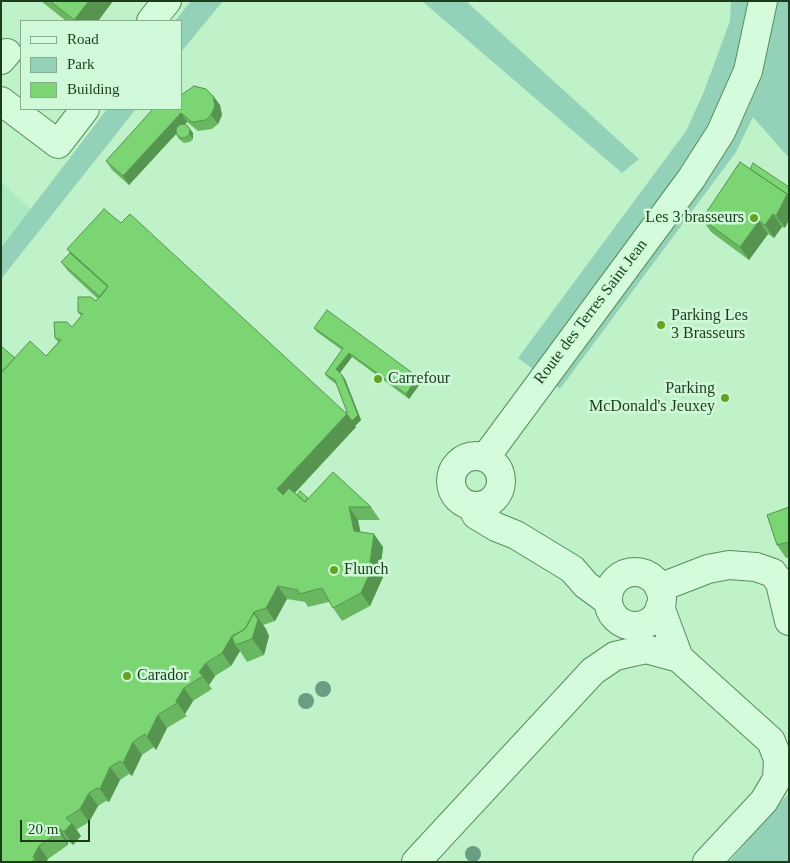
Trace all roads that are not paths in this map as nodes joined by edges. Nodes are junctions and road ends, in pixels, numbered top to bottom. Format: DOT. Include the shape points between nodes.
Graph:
graph roads {
  1 [pos="166,1"];
  2 [pos="763,1"];
  3 [pos="152,20"];
  4 [pos="1,101"];
  5 [pos="78,119"];
  6 [pos="485,458"];
  7 [pos="484,501"];
  8 [pos="572,569"];
  9 [pos="620,577"];
  10 [pos="784,589"];
  11 [pos="660,598"];
  12 [pos="609,605"];
  13 [pos="789,621"];
  14 [pos="680,658"];
  15 [pos="593,671"];
  16 [pos="416,862"];
  17 [pos="707,862"];
  1 -- 3 [label="street"];
  2 -- 6 [label="street, Route des Terres Saint Jean" via="748,71 721,132 691,179"];
  4 -- 5 [label="street" via="58,144"];
  6 -- 7 [label="street" via="492,462 500,477 500,486"];
  6 -- 7 [label="street" via="461,461 452,475 451,485 462,502"];
  7 -- 8 [label="street" via="476,515"];
  8 -- 9 [label="street"];
  8 -- 12 [label="street"];
  9 -- 11 [label="street" via="644,574 656,582"];
  9 -- 12 [label="street" via="610,587"];
  10 -- 11 [label="street" via="773,573 756,567 729,565 708,569"];
  10 -- 13 [label="street"];
  11 -- 12 [label="street" via="651,621 636,626 620,622"];
  11 -- 14 [label="street"];
  12 -- 15 [label="street" via="608,637"];
  14 -- 15 [label="street" via="646,649 615,656"];
  14 -- 17 [label="street" via="771,741 778,760 777,779 764,801"];
  15 -- 16 [label="street"];
}
